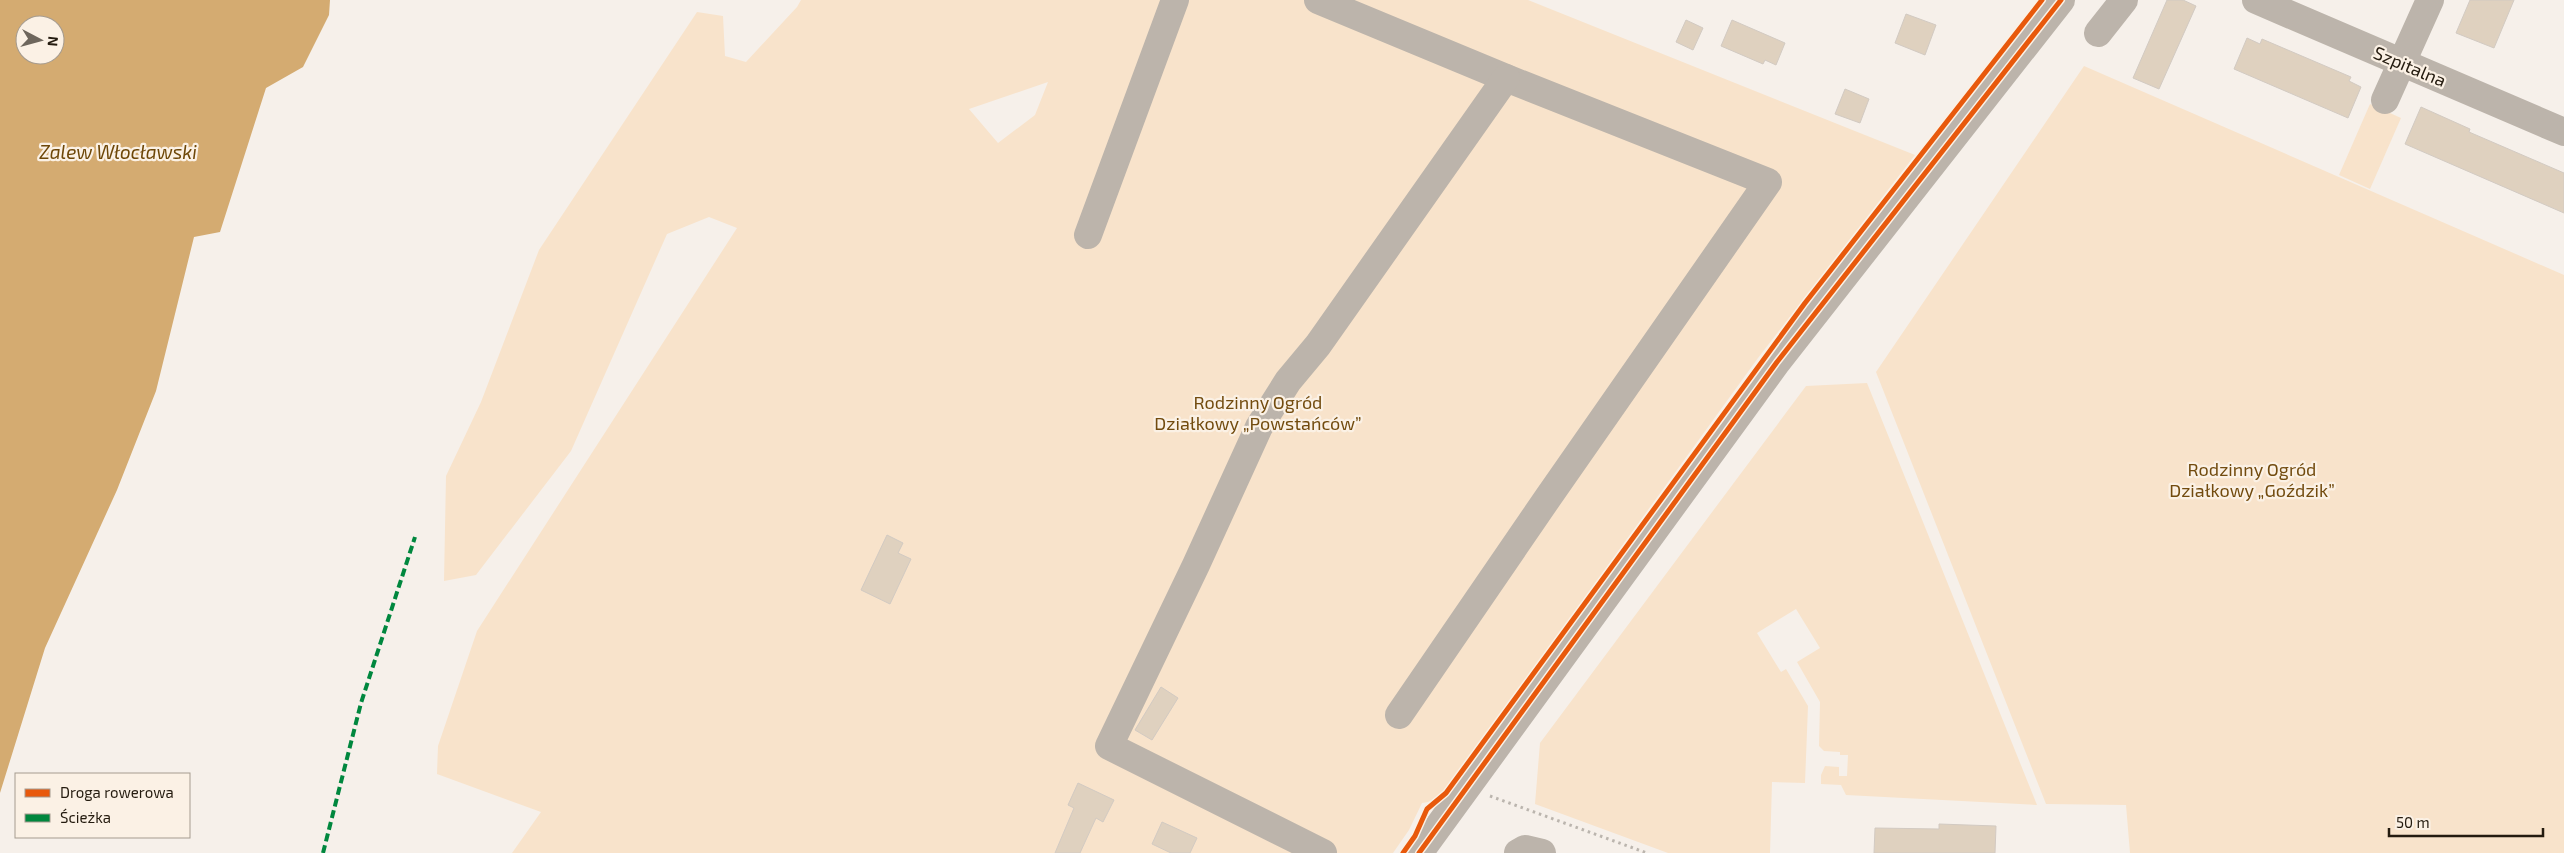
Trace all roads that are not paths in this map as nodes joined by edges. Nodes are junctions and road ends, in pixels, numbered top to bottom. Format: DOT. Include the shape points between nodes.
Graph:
graph roads {
  1 [pos="1175,0"];
  2 [pos="1318,0"];
  3 [pos="2061,0"];
  4 [pos="2124,0"];
  5 [pos="2256,0"];
  6 [pos="2430,0"];
  7 [pos="2098,33"];
  8 [pos="2403,62"];
  9 [pos="1506,78"];
  10 [pos="2385,100"];
  11 [pos="2564,132"];
  12 [pos="1088,235"];
  13 [pos="1399,715"];
  14 [pos="1323,853"];
  15 [pos="1419,853"];
  16 [pos="1518,853"];
  17 [pos="1542,853"];
  1 -- 12 [label="street"];
  2 -- 9 [label="street"];
  3 -- 15 [label="street" via="1777,362"];
  4 -- 7 [label="street"];
  5 -- 8 [label="street, Szpitalna"];
  6 -- 8 [label="street"];
  8 -- 10 [label="street"];
  8 -- 11 [label="street, Szpitalna"];
  9 -- 13 [label="street" via="1768,182"];
  9 -- 14 [label="street" via="1318,345 1288,381 1259,427 1108,746"];
  16 -- 17 [label="street" via="1524,849"];
}
